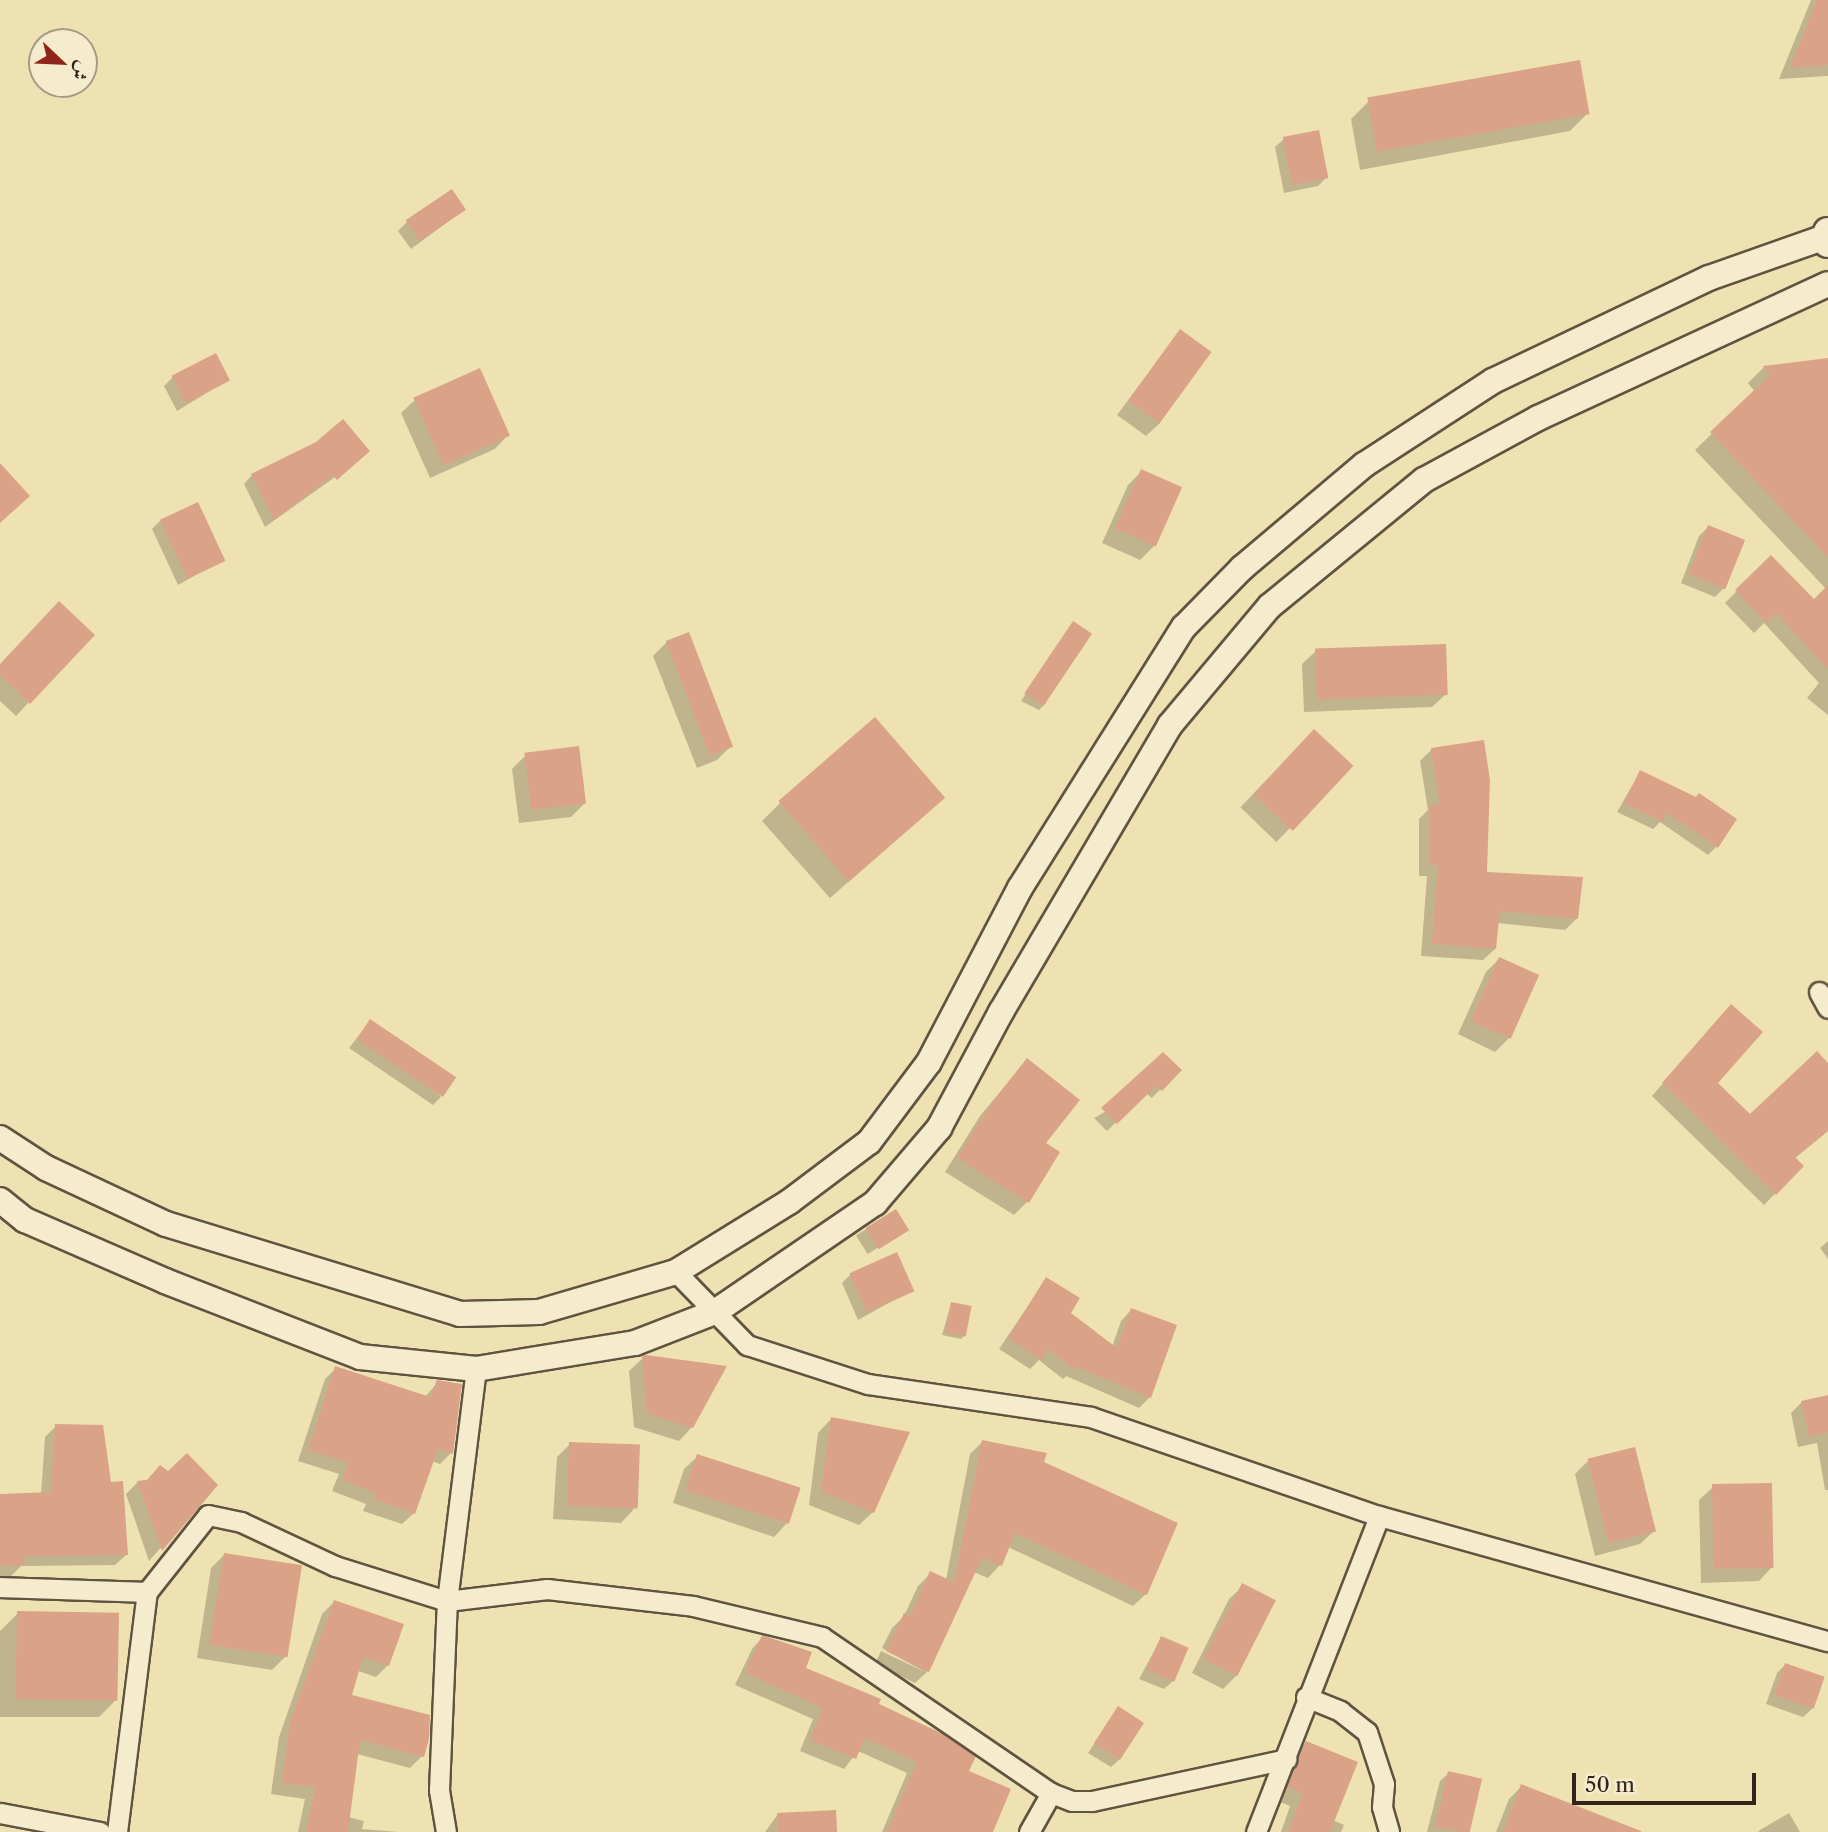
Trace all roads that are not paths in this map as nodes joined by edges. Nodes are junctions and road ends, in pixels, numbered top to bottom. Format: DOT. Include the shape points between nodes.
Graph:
graph roads {
  1 [pos="1827,237"];
  2 [pos="1828,284"];
  3 [pos="0,1138"];
  4 [pos="0,1200"];
  5 [pos="676,1272"];
  6 [pos="715,1312"];
  7 [pos="476,1369"];
  8 [pos="1378,1516"];
  9 [pos="0,1587"];
  10 [pos="147,1592"];
  11 [pos="446,1601"];
  12 [pos="1828,1640"];
  13 [pos="1306,1698"];
  14 [pos="1287,1759"];
  15 [pos="1051,1793"];
  16 [pos="0,1813"];
  17 [pos="100,1832"];
  18 [pos="117,1832"];
  19 [pos="446,1832"];
  20 [pos="1028,1832"];
  21 [pos="1256,1832"];
  22 [pos="1389,1832"];
  1 -- 5 [label="street" via="1709,278 1493,381 1364,465 1242,568 1184,627 1020,888 929,1062 869,1143 789,1202"];
  2 -- 6 [label="street" via="1538,418 1424,480 1270,606 1170,725 1001,1012 939,1128 875,1203"];
  3 -- 5 [label="street" via="46,1168 166,1224 460,1314 539,1312"];
  4 -- 7 [label="street" via="25,1220 114,1259 360,1357"];
  5 -- 6 [label="street"];
  6 -- 7 [label="street" via="635,1343"];
  6 -- 8 [label="street" via="747,1345 867,1384 1091,1417"];
  7 -- 11 [label="street"];
  8 -- 12 [label="street"];
  8 -- 13 [label="street"];
  9 -- 10 [label="street"];
  10 -- 11 [label="street" via="208,1515 241,1522 335,1566"];
  10 -- 18 [label="street"];
  11 -- 15 [label="street" via="547,1589 693,1605 821,1637"];
  11 -- 19 [label="street" via="439,1790"];
  13 -- 14 [label="street"];
  13 -- 22 [label="street" via="1340,1711 1367,1731 1384,1784 1382,1807"];
  14 -- 15 [label="street" via="1092,1801 1072,1801"];
  14 -- 21 [label="street"];
  15 -- 20 [label="street"];
  16 -- 17 [label="street"];
}
